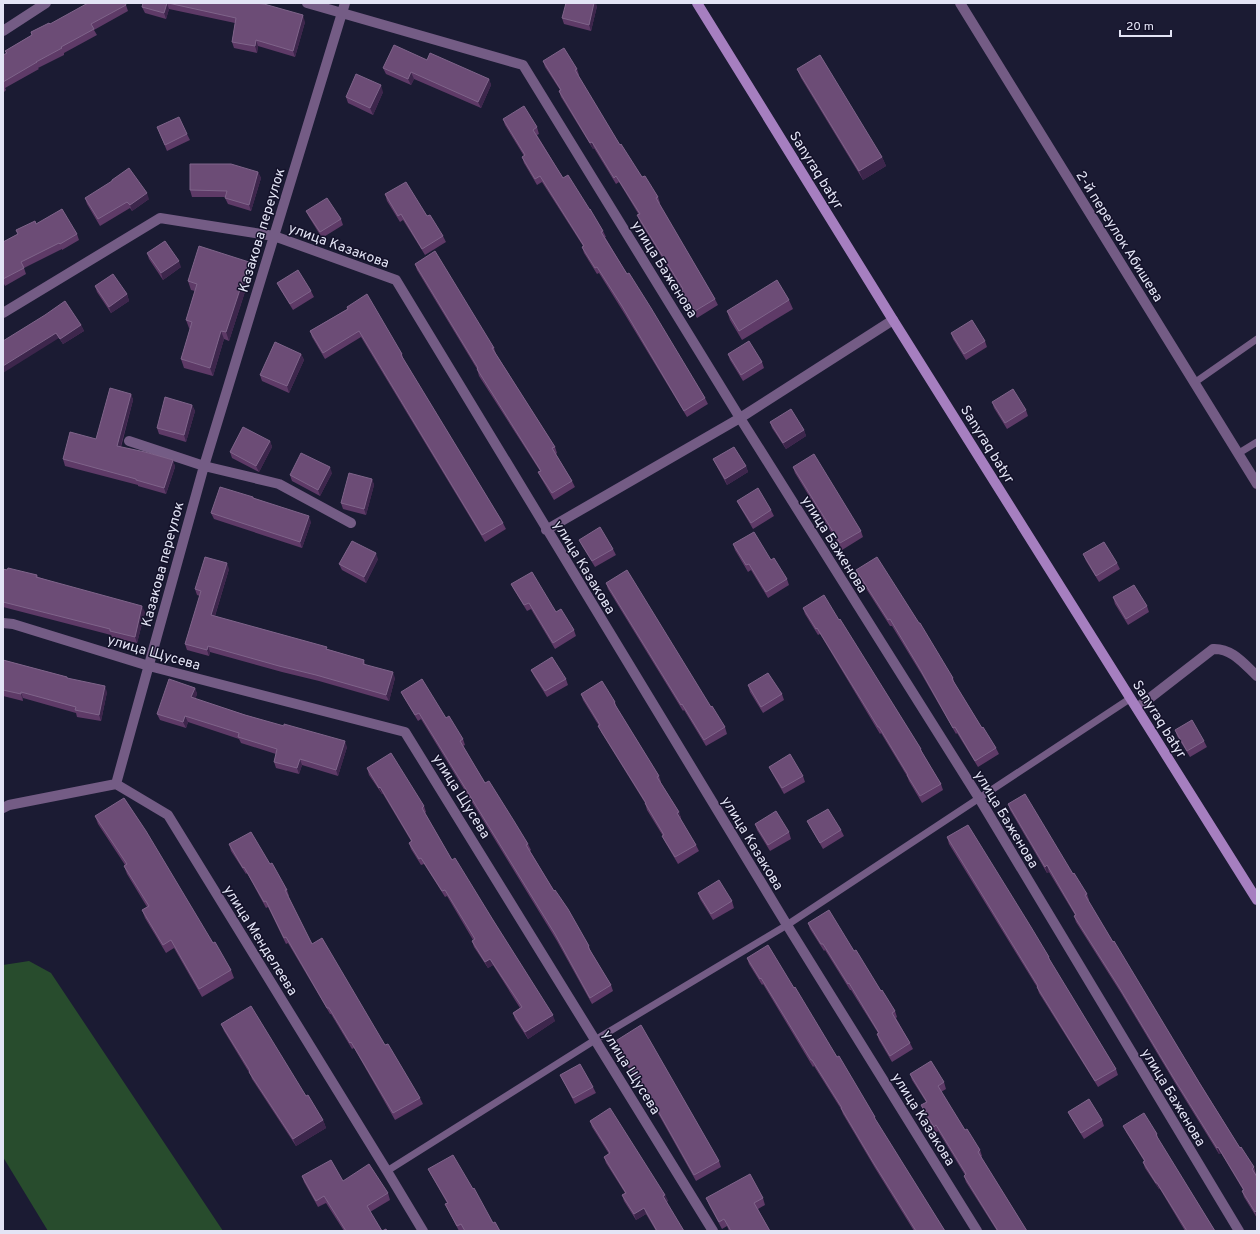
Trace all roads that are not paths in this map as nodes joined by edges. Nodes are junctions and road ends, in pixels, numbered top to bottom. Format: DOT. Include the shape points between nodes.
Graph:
graph roads {
  1 [pos="46,3"];
  2 [pos="307,3"];
  3 [pos="345,3"];
  4 [pos="697,3"];
  5 [pos="960,3"];
  6 [pos="342,13"];
  7 [pos="3,31"];
  8 [pos="274,236"];
  9 [pos="3,313"];
  10 [pos="893,320"];
  11 [pos="1257,339"];
  12 [pos="1194,383"];
  13 [pos="740,418"];
  14 [pos="129,441"];
  15 [pos="1257,442"];
  16 [pos="1239,453"];
  17 [pos="204,466"];
  18 [pos="1257,484"];
  19 [pos="351,523"];
  20 [pos="546,530"];
  21 [pos="3,623"];
  22 [pos="149,666"];
  23 [pos="1257,676"];
  24 [pos="1131,698"];
  25 [pos="1137,708"];
  26 [pos="116,784"];
  27 [pos="979,798"];
  28 [pos="3,808"];
  29 [pos="1257,900"];
  30 [pos="787,925"];
  31 [pos="595,1040"];
  32 [pos="387,1171"];
  33 [pos="422,1231"];
  34 [pos="713,1231"];
  35 [pos="977,1231"];
  36 [pos="1239,1231"];
  1 -- 7 [label="street"];
  2 -- 6 [label="street, улица Баженова"];
  3 -- 6 [label="street, Казакова переулок"];
  4 -- 10 [label="street, Sanyraq batyr"];
  5 -- 12 [label="street, 2-й переулок Абишева"];
  6 -- 8 [label="street, Казакова переулок"];
  6 -- 13 [label="street, улица Баженова" via="523,66"];
  8 -- 9 [label="street, улица Казакова" via="160,218"];
  8 -- 17 [label="street, Казакова переулок"];
  8 -- 20 [label="street, улица Казакова" via="396,280"];
  10 -- 13 [label="street"];
  10 -- 24 [label="street, Sanyraq batyr"];
  11 -- 12 [label="lane"];
  12 -- 16 [label="street, 2-й переулок Абишева"];
  13 -- 20 [label="street"];
  13 -- 27 [label="street, улица Баженова"];
  14 -- 17 [label="street"];
  15 -- 16 [label="lane"];
  16 -- 18 [label="street, 2-й переулок Абишева"];
  17 -- 19 [label="street" via="279,484"];
  17 -- 22 [label="street, Казакова переулок"];
  20 -- 30 [label="street, улица Казакова"];
  21 -- 22 [label="street, улица Щусева"];
  22 -- 26 [label="street, Казакова переулок"];
  22 -- 31 [label="street, улица Щусева" via="405,732"];
  23 -- 25 [label="street" via="1229,652 1213,649"];
  24 -- 25 [label="street, Sanyraq batyr"];
  24 -- 27 [label="lane"];
  25 -- 29 [label="street, Sanyraq batyr"];
  26 -- 28 [label="street" via="9,804"];
  26 -- 32 [label="street, улица Менделеева" via="168,815"];
  27 -- 30 [label="lane"];
  27 -- 36 [label="street, улица Баженова"];
  30 -- 31 [label="lane"];
  30 -- 35 [label="street, улица Казакова"];
  31 -- 32 [label="lane"];
  31 -- 34 [label="street, улица Щусева"];
  32 -- 33 [label="street, улица Менделеева"];
}
